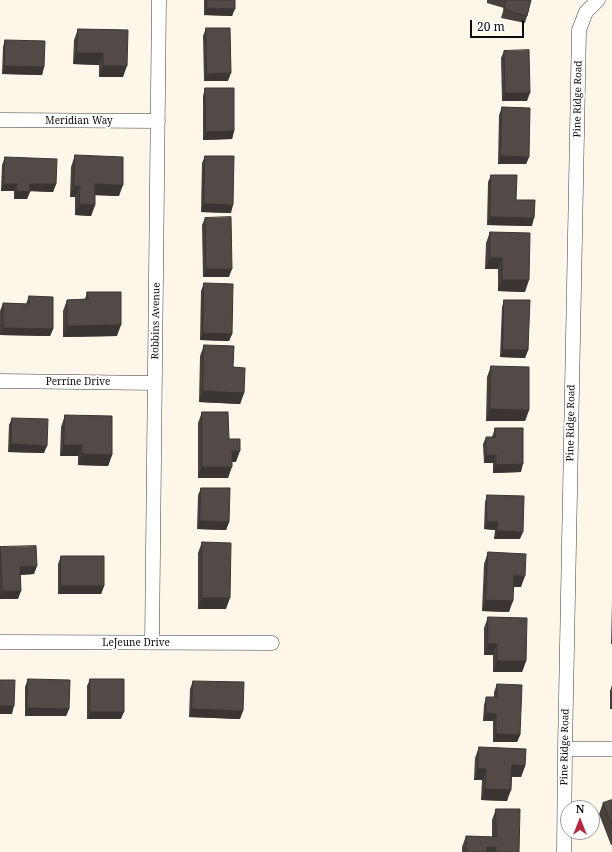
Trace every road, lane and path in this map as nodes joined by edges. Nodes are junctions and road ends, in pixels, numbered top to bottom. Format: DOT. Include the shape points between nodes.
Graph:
graph roads {
  1 [pos="159,0"];
  2 [pos="598,0"];
  3 [pos="0,120"];
  4 [pos="158,121"];
  5 [pos="0,381"];
  6 [pos="155,383"];
  7 [pos="0,642"];
  8 [pos="152,643"];
  9 [pos="272,643"];
  10 [pos="565,749"];
  11 [pos="612,749"];
  12 [pos="564,852"];
  1 -- 4 [label="street, Robbins Avenue"];
  2 -- 10 [label="street, Pine Ridge Road" via="586,12 579,30"];
  3 -- 4 [label="street, Meridian Way"];
  4 -- 6 [label="street, Robbins Avenue"];
  5 -- 6 [label="street, Perrine Drive"];
  6 -- 8 [label="street, Robbins Avenue"];
  7 -- 8 [label="street, LeJeune Drive"];
  8 -- 9 [label="street, LeJeune Drive"];
  10 -- 11 [label="street"];
  10 -- 12 [label="street, Pine Ridge Road"];
}
